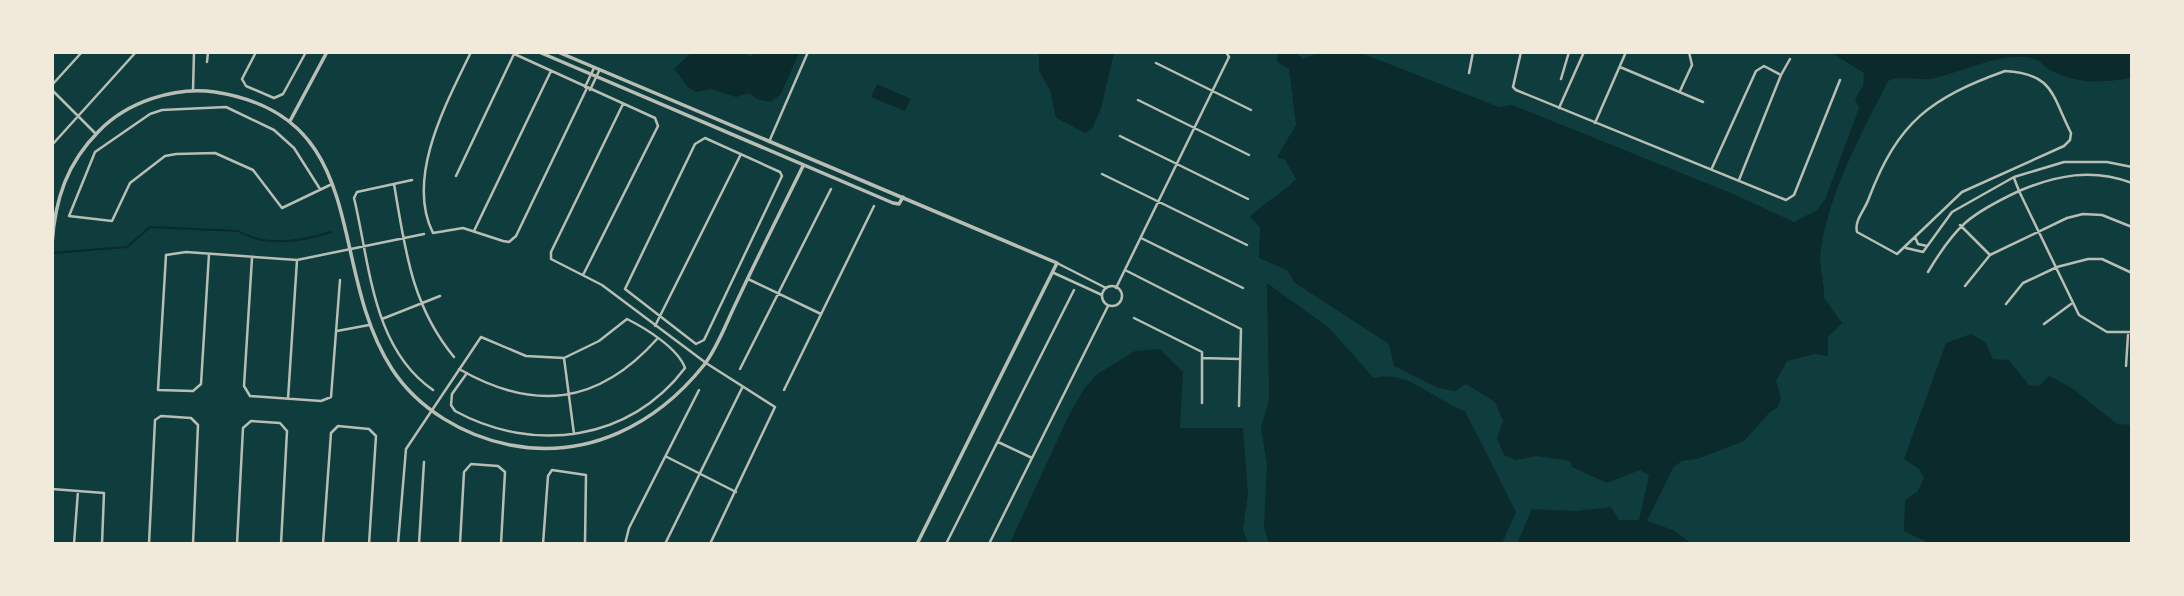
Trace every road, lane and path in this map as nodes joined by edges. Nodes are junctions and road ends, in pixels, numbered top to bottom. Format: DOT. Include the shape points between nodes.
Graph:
graph roads {
  1 [pos="82,52"];
  2 [pos="135,52"];
  3 [pos="194,52"];
  4 [pos="208,52"];
  5 [pos="256,52"];
  6 [pos="306,52"];
  7 [pos="327,52"];
  8 [pos="471,52"];
  9 [pos="539,52"];
  10 [pos="558,52"];
  11 [pos="808,52"];
  12 [pos="1473,52"];
  13 [pos="1521,52"];
  14 [pos="1569,52"];
  15 [pos="1584,52"];
  16 [pos="1626,52"];
  17 [pos="1689,52"];
  18 [pos="512,53"];
  19 [pos="1228,53"];
  20 [pos="1790,59"];
  21 [pos="207,62"];
  22 [pos="1156,63"];
  23 [pos="1619,67"];
  24 [pos="594,68"];
  25 [pos="551,71"];
  26 [pos="599,71"];
  27 [pos="1469,73"];
  28 [pos="1781,75"];
  29 [pos="590,76"];
  30 [pos="596,78"];
  31 [pos="1561,79"];
  32 [pos="1840,80"];
  33 [pos="52,88"];
  34 [pos="587,88"];
  35 [pos="193,91"];
  36 [pos="1213,91"];
  37 [pos="1680,91"];
  38 [pos="1138,100"];
  39 [pos="1703,102"];
  40 [pos="623,104"];
  41 [pos="1559,108"];
  42 [pos="1251,110"];
  43 [pos="79,116"];
  44 [pos="289,122"];
  45 [pos="1595,123"];
  46 [pos="1195,127"];
  47 [pos="96,134"];
  48 [pos="1120,136"];
  49 [pos="769,142"];
  50 [pos="52,145"];
  51 [pos="741,154"];
  52 [pos="1249,155"];
  53 [pos="1177,164"];
  54 [pos="803,166"];
  55 [pos="2132,167"];
  56 [pos="1712,169"];
  57 [pos="1102,174"];
  58 [pos="456,176"];
  59 [pos="2014,177"];
  60 [pos="412,180"];
  61 [pos="1739,180"];
  62 [pos="333,183"];
  63 [pos="2132,183"];
  64 [pos="394,184"];
  65 [pos="320,189"];
  66 [pos="831,189"];
  67 [pos="2019,191"];
  68 [pos="903,197"];
  69 [pos="1248,199"];
  70 [pos="1158,201"];
  71 [pos="874,206"];
  72 [pos="1960,225"];
  73 [pos="2132,227"];
  74 [pos="2038,229"];
  75 [pos="474,231"];
  76 [pos="424,234"];
  77 [pos="1915,236"];
  78 [pos="1141,238"];
  79 [pos="403,239"];
  80 [pos="53,242"];
  81 [pos="1247,245"];
  82 [pos="1927,246"];
  83 [pos="366,247"];
  84 [pos="1906,248"];
  85 [pos="350,249"];
  86 [pos="209,254"];
  87 [pos="1990,255"];
  88 [pos="252,258"];
  89 [pos="297,260"];
  90 [pos="1057,262"];
  91 [pos="2057,267"];
  92 [pos="1125,270"];
  93 [pos="1052,272"];
  94 [pos="1928,272"];
  95 [pos="2132,273"];
  96 [pos="583,275"];
  97 [pos="747,279"];
  98 [pos="340,281"];
  99 [pos="1965,286"];
  100 [pos="1106,288"];
  101 [pos="1116,288"];
  102 [pos="1243,288"];
  103 [pos="1073,290"];
  104 [pos="776,292"];
  105 [pos="1102,295"];
  106 [pos="440,296"];
  107 [pos="420,303"];
  108 [pos="2071,303"];
  109 [pos="2006,304"];
  110 [pos="1108,306"];
  111 [pos="821,314"];
  112 [pos="662,317"];
  113 [pos="1134,318"];
  114 [pos="382,319"];
  115 [pos="2044,324"];
  116 [pos="369,325"];
  117 [pos="655,326"];
  118 [pos="337,331"];
  119 [pos="2130,333"];
  120 [pos="657,339"];
  121 [pos="454,357"];
  122 [pos="564,358"];
  123 [pos="1202,358"];
  124 [pos="1240,359"];
  125 [pos="706,363"];
  126 [pos="2126,366"];
  127 [pos="459,369"];
  128 [pos="740,369"];
  129 [pos="467,373"];
  130 [pos="742,388"];
  131 [pos="433,390"];
  132 [pos="699,390"];
  133 [pos="785,390"];
  134 [pos="568,394"];
  135 [pos="288,399"];
  136 [pos="1202,403"];
  137 [pos="1238,406"];
  138 [pos="431,409"];
  139 [pos="574,434"];
  140 [pos="998,442"];
  141 [pos="666,457"];
  142 [pos="1032,458"];
  143 [pos="424,462"];
  144 [pos="700,474"];
  145 [pos="52,489"];
  146 [pos="78,491"];
  147 [pos="736,492"];
  148 [pos="74,544"];
  149 [pos="102,544"];
  150 [pos="149,544"];
  151 [pos="193,544"];
  152 [pos="237,544"];
  153 [pos="281,544"];
  154 [pos="323,544"];
  155 [pos="369,544"];
  156 [pos="398,544"];
  157 [pos="419,544"];
  158 [pos="460,544"];
  159 [pos="501,544"];
  160 [pos="543,544"];
  161 [pos="585,544"];
  162 [pos="625,544"];
  163 [pos="665,544"];
  164 [pos="710,544"];
  165 [pos="917,544"];
  166 [pos="946,544"];
  167 [pos="989,544"];
  1 -- 33 [label="street"];
  2 -- 43 [label="street"];
  3 -- 35 [label="street"];
  4 -- 21 [label="street"];
  5 -- 6 [label="street" via="242,79 246,86 274,98 283,94"];
  7 -- 44 [label="street"];
  8 -- 75 [label="street" via="444,113 425,180 433,233"];
  9 -- 29 [label="street"];
  10 -- 24 [label="street"];
  11 -- 49 [label="street"];
  12 -- 27 [label="street"];
  13 -- 41 [label="street" via="1514,89"];
  14 -- 31 [label="street"];
  15 -- 41 [label="street"];
  16 -- 23 [label="street"];
  17 -- 37 [label="street" via="1692,65"];
  18 -- 25 [label="street"];
  18 -- 58 [label="street"];
  19 -- 36 [label="street"];
  20 -- 28 [label="street"];
  22 -- 36 [label="street"];
  23 -- 37 [label="street"];
  23 -- 45 [label="street"];
  24 -- 26 [label="street"];
  24 -- 29 [label="street"];
  25 -- 34 [label="street"];
  25 -- 75 [label="street"];
  26 -- 30 [label="street"];
  26 -- 49 [label="street"];
  28 -- 56 [label="street" via="1764,66 1756,71"];
  28 -- 61 [label="street"];
  29 -- 30 [label="street"];
  29 -- 34 [label="street"];
  30 -- 34 [label="street"];
  30 -- 54 [label="street"];
  32 -- 61 [label="street" via="1794,195 1783,200"];
  33 -- 43 [label="street"];
  34 -- 40 [label="street"];
  34 -- 75 [label="street" via="516,236 503,242"];
  35 -- 44 [label="street" via="252,101"];
  35 -- 47 [label="street" via="149,100 121,112"];
  36 -- 42 [label="street"];
  36 -- 46 [label="street"];
  37 -- 39 [label="street"];
  38 -- 46 [label="street"];
  40 -- 96 [label="street" via="551,252 551,259"];
  40 -- 96 [label="street" via="655,118 658,126"];
  41 -- 45 [label="street"];
  43 -- 47 [label="street"];
  43 -- 50 [label="street"];
  44 -- 62 [label="street" via="320,154"];
  45 -- 56 [label="street"];
  46 -- 52 [label="street"];
  46 -- 53 [label="street"];
  47 -- 80 [label="street" via="72,164 58,194"];
  48 -- 53 [label="street"];
  49 -- 68 [label="street"];
  51 -- 112 [label="street"];
  51 -- 112 [label="street" via="699,139 625,285 627,293"];
  51 -- 112 [label="street" via="780,172 781,181 704,340 689,341"];
  53 -- 69 [label="street"];
  53 -- 70 [label="street"];
  54 -- 68 [label="street" via="896,204"];
  54 -- 97 [label="street"];
  55 -- 59 [label="street" via="2064,162"];
  56 -- 61 [label="street"];
  57 -- 70 [label="street"];
  59 -- 67 [label="street"];
  59 -- 82 [label="street" via="1960,205"];
  60 -- 64 [label="street"];
  62 -- 65 [label="street"];
  62 -- 85 [label="street"];
  63 -- 67 [label="street" via="2068,174"];
  64 -- 79 [label="street"];
  64 -- 83 [label="street" via="357,192 354,198"];
  65 -- 65 [label="street" via="288,140 274,130 226,107 162,110 95,152 69,211 73,218 112,221 130,183 165,156 176,154 221,155 257,173 282,208"];
  66 -- 104 [label="street"];
  67 -- 72 [label="street"];
  67 -- 74 [label="street"];
  68 -- 90 [label="street"];
  70 -- 78 [label="street"];
  70 -- 81 [label="street"];
  71 -- 111 [label="street"];
  72 -- 87 [label="street"];
  72 -- 94 [label="street"];
  73 -- 74 [label="street" via="2102,215 2083,214"];
  74 -- 87 [label="street"];
  74 -- 91 [label="street"];
  76 -- 79 [label="street"];
  77 -- 82 [label="street" via="1918,244"];
  77 -- 84 [label="street"];
  77 -- 84 [label="street" via="1962,192 2070,140 2071,132 2045,80 2005,71 1932,103 1915,119 1885,157 1855,229 1897,254"];
  78 -- 92 [label="street"];
  78 -- 102 [label="street"];
  79 -- 83 [label="street"];
  79 -- 107 [label="street"];
  82 -- 84 [label="street" via="1923,253"];
  83 -- 85 [label="street"];
  83 -- 114 [label="street"];
  85 -- 89 [label="street"];
  85 -- 116 [label="street"];
  86 -- 86 [label="street" via="170,252 164,259 158,390 193,391 201,384"];
  86 -- 88 [label="street"];
  87 -- 99 [label="street"];
  88 -- 89 [label="street"];
  88 -- 135 [label="street" via="244,389 250,396"];
  89 -- 135 [label="street"];
  90 -- 93 [label="street"];
  90 -- 100 [label="street"];
  91 -- 95 [label="street" via="2102,259"];
  91 -- 108 [label="street"];
  91 -- 109 [label="street" via="2023,283"];
  92 -- 101 [label="street"];
  92 -- 124 [label="street" via="1241,329"];
  93 -- 105 [label="street"];
  93 -- 165 [label="street"];
  96 -- 117 [label="street"];
  97 -- 104 [label="street"];
  97 -- 125 [label="street"];
  98 -- 118 [label="street"];
  100 -- 101 [label="street"];
  100 -- 105 [label="street"];
  101 -- 110 [label="street" via="1121,299"];
  103 -- 140 [label="street"];
  104 -- 111 [label="street"];
  104 -- 128 [label="street"];
  105 -- 110 [label="street"];
  106 -- 107 [label="street"];
  107 -- 114 [label="street"];
  107 -- 121 [label="street" via="435,334"];
  108 -- 115 [label="street"];
  108 -- 119 [label="street" via="2089,324 2107,332"];
  110 -- 142 [label="street"];
  111 -- 133 [label="street"];
  112 -- 117 [label="street"];
  113 -- 123 [label="street" via="1199,349"];
  114 -- 131 [label="street" via="407,365"];
  116 -- 118 [label="street"];
  116 -- 138 [label="street" via="402,383"];
  117 -- 125 [label="street"];
  118 -- 135 [label="street" via="333,393 320,401"];
  119 -- 126 [label="street"];
  120 -- 122 [label="street" via="627,319 599,341"];
  120 -- 134 [label="street" via="622,373"];
  120 -- 139 [label="street" via="683,360 685,368 679,375 650,404 617,423"];
  122 -- 127 [label="street" via="526,356 481,337"];
  122 -- 134 [label="street"];
  123 -- 124 [label="street"];
  123 -- 136 [label="street"];
  124 -- 137 [label="street"];
  125 -- 130 [label="street"];
  125 -- 138 [label="street" via="657,413 635,428 584,445 538,449 488,440 447,422"];
  127 -- 129 [label="street"];
  127 -- 138 [label="street"];
  129 -- 134 [label="street" via="508,392 535,397"];
  129 -- 139 [label="street" via="452,394 455,411 485,426 526,436"];
  130 -- 144 [label="street"];
  130 -- 147 [label="street" via="774,404 776,410"];
  132 -- 141 [label="street"];
  134 -- 139 [label="street"];
  138 -- 156 [label="street" via="406,449"];
  140 -- 142 [label="street"];
  140 -- 166 [label="street"];
  141 -- 144 [label="street"];
  141 -- 162 [label="street"];
  142 -- 167 [label="street"];
  143 -- 157 [label="street"];
  144 -- 147 [label="street"];
  144 -- 163 [label="street"];
  145 -- 146 [label="street"];
  146 -- 148 [label="street"];
  146 -- 149 [label="street" via="103,494"];
  147 -- 164 [label="street"];
  150 -- 151 [label="street" via="155,420 161,416 195,421"];
  152 -- 153 [label="street" via="243,428 251,421 280,423 287,431"];
  154 -- 155 [label="street" via="331,433 338,426 376,436"];
  158 -- 159 [label="street" via="464,472 471,464 505,472"];
  160 -- 161 [label="street" via="552,470 586,475"];
}
